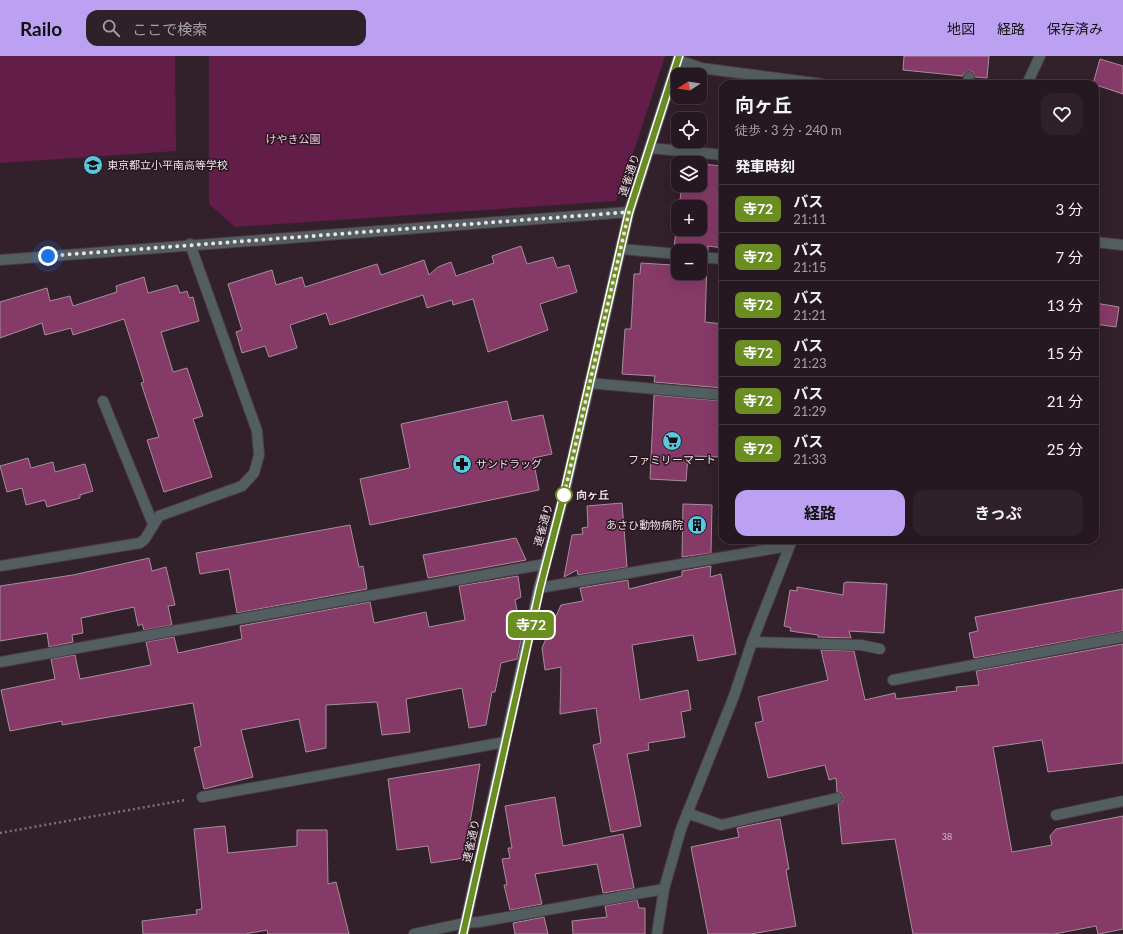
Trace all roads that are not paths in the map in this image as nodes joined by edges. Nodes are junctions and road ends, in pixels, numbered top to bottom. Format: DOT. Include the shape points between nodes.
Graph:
graph roads {
  1 [pos="1040,56"];
  2 [pos="678,58"];
  3 [pos="792,80"];
  4 [pos="1029,80"];
  5 [pos="650,148"];
  6 [pos="719,155"];
  7 [pos="629,212"];
  8 [pos="1099,242"];
  9 [pos="190,244"];
  10 [pos="1123,245"];
  11 [pos="621,249"];
  12 [pos="671,253"];
  13 [pos="707,258"];
  14 [pos="719,259"];
  15 [pos="0,260"];
  16 [pos="589,383"];
  17 [pos="719,395"];
  18 [pos="103,401"];
  19 [pos="153,524"];
  20 [pos="785,544"];
  21 [pos="791,544"];
  22 [pos="545,564"];
  23 [pos="0,566"];
  24 [pos="540,588"];
  25 [pos="1123,637"];
  26 [pos="752,642"];
  27 [pos="880,649"];
  28 [pos="0,662"];
  29 [pos="893,680"];
  30 [pos="505,742"];
  31 [pos="202,797"];
  32 [pos="837,798"];
  33 [pos="1123,801"];
  34 [pos="687,813"];
  35 [pos="1056,815"];
  36 [pos="664,890"];
  37 [pos="465,923"];
  38 [pos="414,934"];
  39 [pos="463,934"];
  40 [pos="657,934"];
  1 -- 4 [label="street"];
  2 -- 3 [label="street" via="701,68"];
  2 -- 5 [label="main road, 連雀通り"];
  5 -- 6 [label="street"];
  5 -- 7 [label="main road, 連雀通り"];
  7 -- 9 [label="street"];
  7 -- 11 [label="main road, 連雀通り"];
  8 -- 10 [label="street"];
  9 -- 15 [label="street"];
  9 -- 19 [label="street" via="257,431 259,455 254,473 242,486 159,516"];
  11 -- 12 [label="street"];
  11 -- 16 [label="main road, 連雀通り"];
  13 -- 14 [label="street"];
  16 -- 17 [label="street"];
  16 -- 22 [label="main road, 連雀通り"];
  18 -- 19 [label="street"];
  19 -- 23 [label="street" via="140,543"];
  20 -- 24 [label="street"];
  21 -- 26 [label="street"];
  22 -- 24 [label="main road, 連雀通り"];
  22 -- 28 [label="street"];
  24 -- 30 [label="main road, 連雀通り"];
  25 -- 29 [label="street"];
  26 -- 27 [label="street" via="861,645"];
  26 -- 34 [label="street" via="734,696"];
  30 -- 31 [label="street"];
  30 -- 37 [label="main road, 連雀通り"];
  32 -- 34 [label="street" via="721,825"];
  33 -- 35 [label="street"];
  34 -- 36 [label="street"];
  36 -- 37 [label="street"];
  36 -- 40 [label="street"];
  37 -- 38 [label="street"];
  37 -- 39 [label="main road, 連雀通り"];
}
